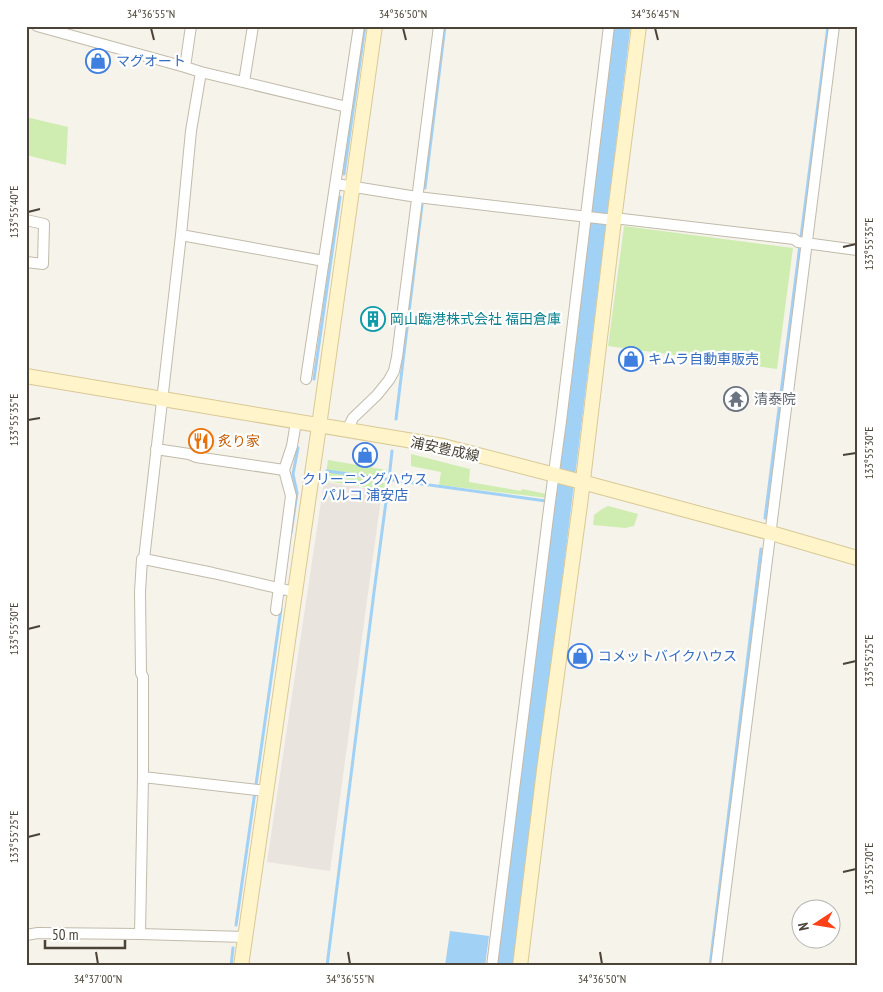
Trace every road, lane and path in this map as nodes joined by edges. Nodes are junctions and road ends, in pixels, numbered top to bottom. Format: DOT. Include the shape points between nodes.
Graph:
graph roads {
  1 [pos="37,26"];
  2 [pos="191,26"];
  3 [pos="253,26"];
  4 [pos="359,26"];
  5 [pos="375,26"];
  6 [pos="439,26"];
  7 [pos="609,26"];
  8 [pos="639,26"];
  9 [pos="834,26"];
  10 [pos="185,67"];
  11 [pos="201,72"];
  12 [pos="244,82"];
  13 [pos="347,107"];
  14 [pos="336,184"];
  15 [pos="352,187"];
  16 [pos="418,197"];
  17 [pos="589,217"];
  18 [pos="611,219"];
  19 [pos="26,220"];
  20 [pos="182,234"];
  21 [pos="802,243"];
  22 [pos="857,250"];
  23 [pos="324,261"];
  24 [pos="26,262"];
  25 [pos="26,376"];
  26 [pos="306,379"];
  27 [pos="162,400"];
  28 [pos="296,422"];
  29 [pos="319,426"];
  30 [pos="347,430"];
  31 [pos="156,449"];
  32 [pos="284,470"];
  33 [pos="555,475"];
  34 [pos="576,481"];
  35 [pos="771,533"];
  36 [pos="857,558"];
  37 [pos="144,559"];
  38 [pos="278,588"];
  39 [pos="295,592"];
  40 [pos="276,610"];
  41 [pos="143,777"];
  42 [pos="259,790"];
  43 [pos="140,934"];
  44 [pos="26,935"];
  45 [pos="245,937"];
  46 [pos="241,966"];
  47 [pos="492,966"];
  48 [pos="520,966"];
  49 [pos="716,966"];
  1 -- 10 [label="street"];
  2 -- 10 [label="street"];
  3 -- 12 [label="street"];
  4 -- 13 [label="street"];
  5 -- 15 [label="street"];
  6 -- 16 [label="street"];
  7 -- 17 [label="street"];
  8 -- 18 [label="street"];
  9 -- 21 [label="street"];
  10 -- 11 [label="street"];
  11 -- 12 [label="street"];
  11 -- 20 [label="street" via="191,131"];
  12 -- 13 [label="street"];
  13 -- 14 [label="street"];
  14 -- 15 [label="street"];
  14 -- 23 [label="street"];
  15 -- 16 [label="street"];
  15 -- 29 [label="street"];
  16 -- 17 [label="street"];
  16 -- 30 [label="street" via="394,371 377,395 353,418"];
  17 -- 18 [label="street"];
  17 -- 33 [label="street"];
  18 -- 21 [label="street" via="794,239"];
  18 -- 34 [label="street"];
  19 -- 24 [label="street" via="44,224 43,264"];
  20 -- 23 [label="street"];
  20 -- 27 [label="street"];
  21 -- 22 [label="street"];
  21 -- 35 [label="street"];
  23 -- 26 [label="street"];
  25 -- 27 [label="street, 浦安豊成線"];
  27 -- 28 [label="street, 浦安豊成線"];
  27 -- 31 [label="street"];
  28 -- 29 [label="street, 浦安豊成線"];
  28 -- 32 [label="street"];
  29 -- 30 [label="street, 浦安豊成線"];
  29 -- 39 [label="street"];
  30 -- 33 [label="street, 浦安豊成線" via="443,446"];
  31 -- 32 [label="street"];
  31 -- 37 [label="street"];
  32 -- 38 [label="street" via="291,496"];
  33 -- 34 [label="street, 浦安豊成線"];
  33 -- 47 [label="street"];
  34 -- 35 [label="street, 浦安豊成線"];
  34 -- 48 [label="street"];
  35 -- 36 [label="street, 浦安豊成線"];
  35 -- 49 [label="street"];
  37 -- 38 [label="street"];
  37 -- 41 [label="street" via="140,592"];
  38 -- 39 [label="street"];
  38 -- 40 [label="street"];
  39 -- 42 [label="street"];
  41 -- 42 [label="street"];
  41 -- 43 [label="street"];
  42 -- 45 [label="street"];
  43 -- 44 [label="street"];
  43 -- 45 [label="street"];
  45 -- 46 [label="street"];
}
